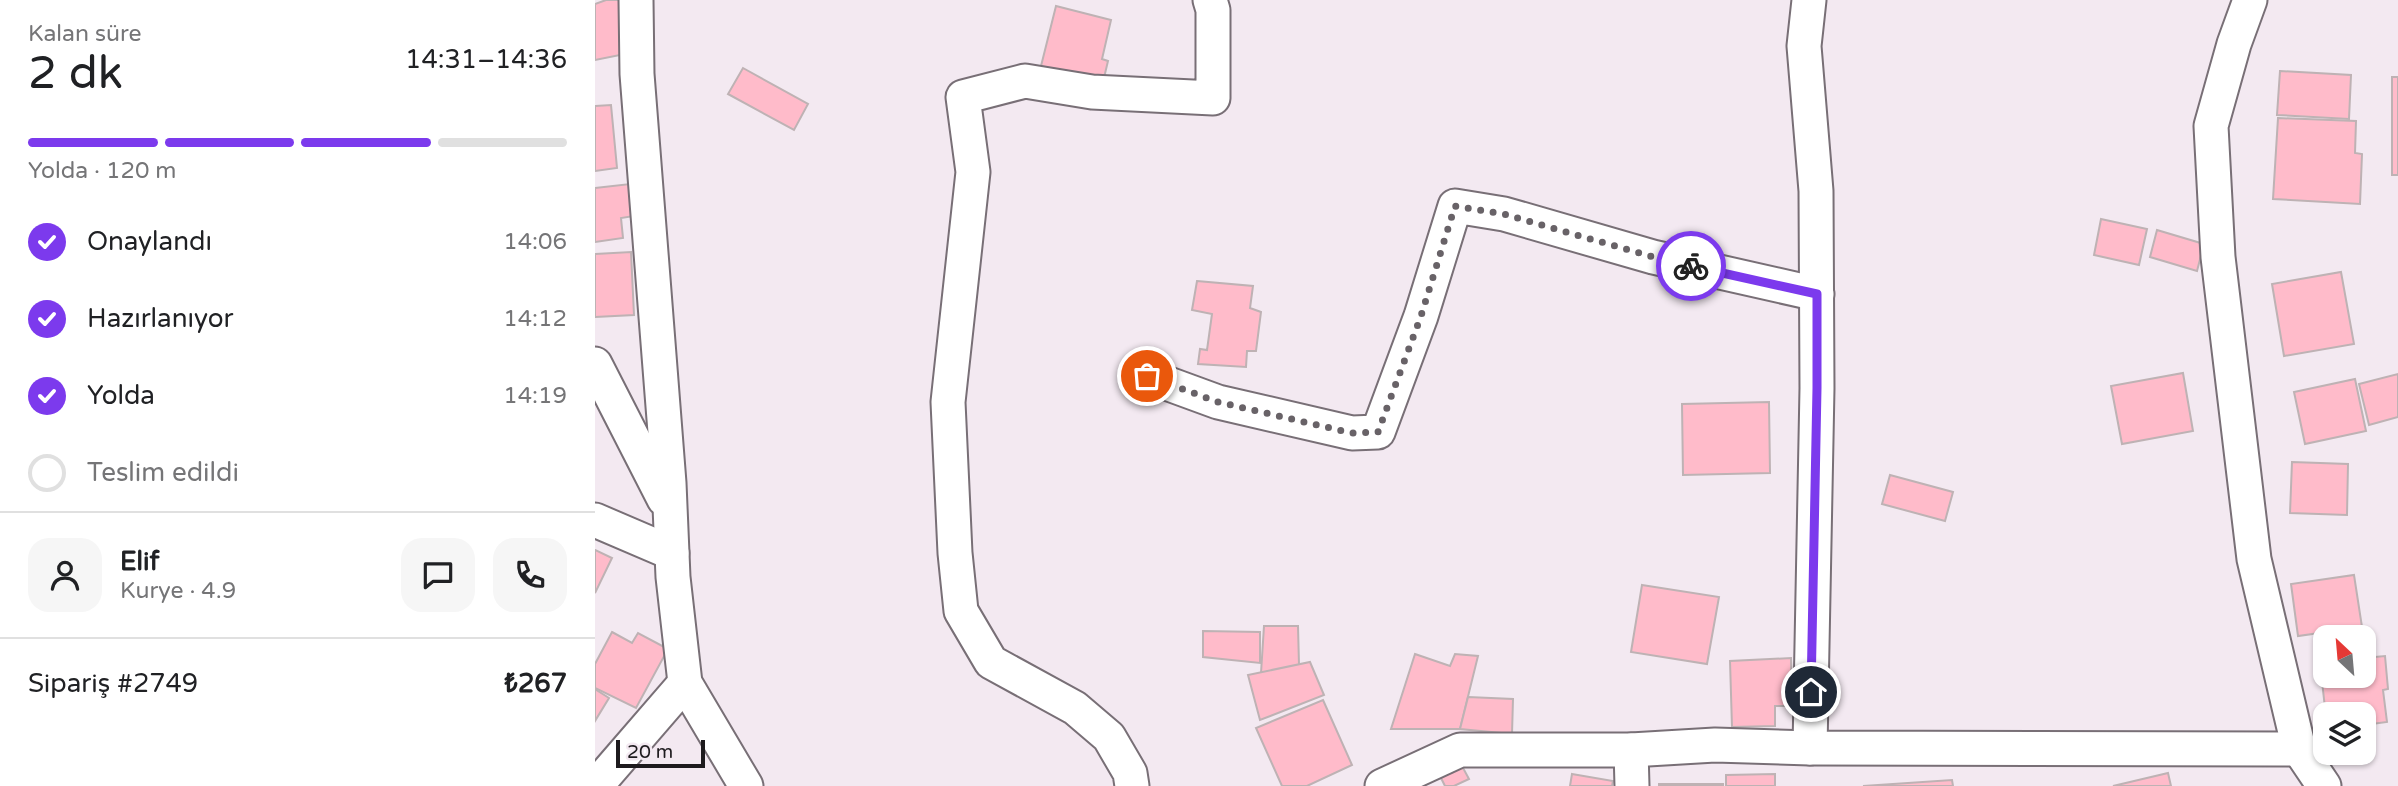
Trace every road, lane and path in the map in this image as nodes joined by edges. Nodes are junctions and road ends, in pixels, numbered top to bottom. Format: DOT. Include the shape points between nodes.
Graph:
graph roads {
  1 [pos="636,0"];
  2 [pos="1210,0"];
  3 [pos="1809,0"];
  4 [pos="2250,0"];
  5 [pos="1817,294"];
  6 [pos="595,364"];
  7 [pos="1147,376"];
  8 [pos="670,513"];
  9 [pos="595,520"];
  10 [pos="672,553"];
  11 [pos="685,683"];
  12 [pos="1810,748"];
  13 [pos="2299,749"];
  14 [pos="1632,750"];
  15 [pos="596,786"];
  16 [pos="746,786"];
  17 [pos="1132,786"];
  18 [pos="1382,786"];
  19 [pos="1632,786"];
  20 [pos="2324,786"];
  1 -- 8 [label="street" via="637,74"];
  2 -- 17 [label="street" via="1213,98 1092,92 1025,81 964,97 972,172 948,402 961,611 991,662 1075,708 1109,737 1130,772"];
  3 -- 5 [label="street" via="1804,46 1816,191"];
  4 -- 13 [label="street" via="2211,126 2218,257 2254,559"];
  5 -- 7 [label="street" via="1653,257 1504,214 1455,206 1378,432 1352,433 1218,402"];
  5 -- 12 [label="street"];
  6 -- 8 [label="street"];
  8 -- 10 [label="street"];
  9 -- 10 [label="street"];
  10 -- 11 [label="street"];
  11 -- 15 [label="street"];
  11 -- 16 [label="street"];
  12 -- 13 [label="street"];
  12 -- 14 [label="street" via="1715,745"];
  13 -- 20 [label="street"];
  14 -- 18 [label="street" via="1459,750"];
  14 -- 19 [label="street"];
}
